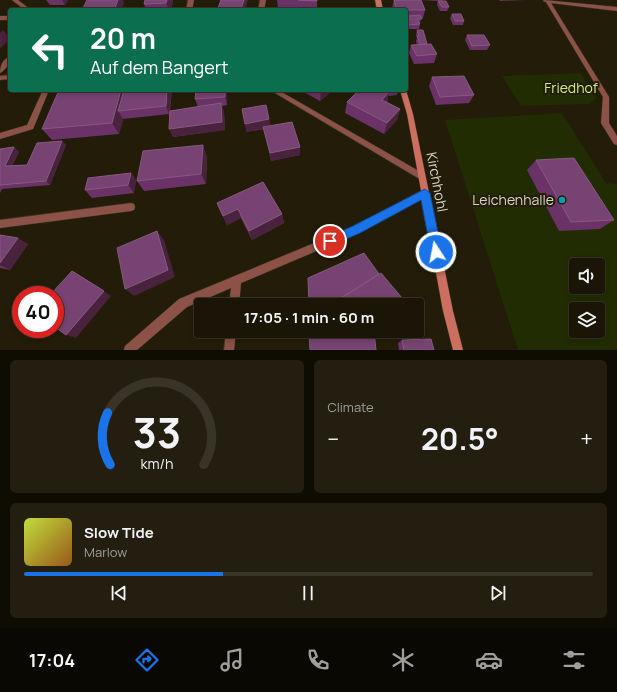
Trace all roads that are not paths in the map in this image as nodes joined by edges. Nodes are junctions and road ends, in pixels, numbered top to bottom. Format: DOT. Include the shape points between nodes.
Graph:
graph roads {
  1 [pos="15,0"];
  2 [pos="592,0"];
  3 [pos="547,1"];
  4 [pos="593,7"];
  5 [pos="25,8"];
  6 [pos="617,9"];
  7 [pos="8,61"];
  8 [pos="0,71"];
  9 [pos="45,92"];
  10 [pos="276,92"];
  11 [pos="404,92"];
  12 [pos="0,136"];
  13 [pos="617,142"];
  14 [pos="422,176"];
  15 [pos="425,193"];
  16 [pos="131,207"];
  17 [pos="0,224"];
  18 [pos="236,280"];
  19 [pos="235,298"];
  20 [pos="230,338"];
  21 [pos="129,350"];
  22 [pos="229,350"];
  23 [pos="458,350"];
  1 -- 5 [label="street"];
  2 -- 4 [label="street"];
  3 -- 4 [label="street"];
  3 -- 13 [label="street" via="606,97 605,123"];
  4 -- 6 [label="street"];
  7 -- 8 [label="street"];
  9 -- 12 [label="street" via="30,127"];
  10 -- 14 [label="street"];
  11 -- 14 [label="street, Kirchhohl"];
  14 -- 15 [label="street, Kirchhohl"];
  15 -- 18 [label="street" via="356,230"];
  15 -- 23 [label="street, Kirchhohl"];
  16 -- 17 [label="street"];
  18 -- 19 [label="street"];
  18 -- 21 [label="street" via="183,304"];
  20 -- 22 [label="street"];
}
